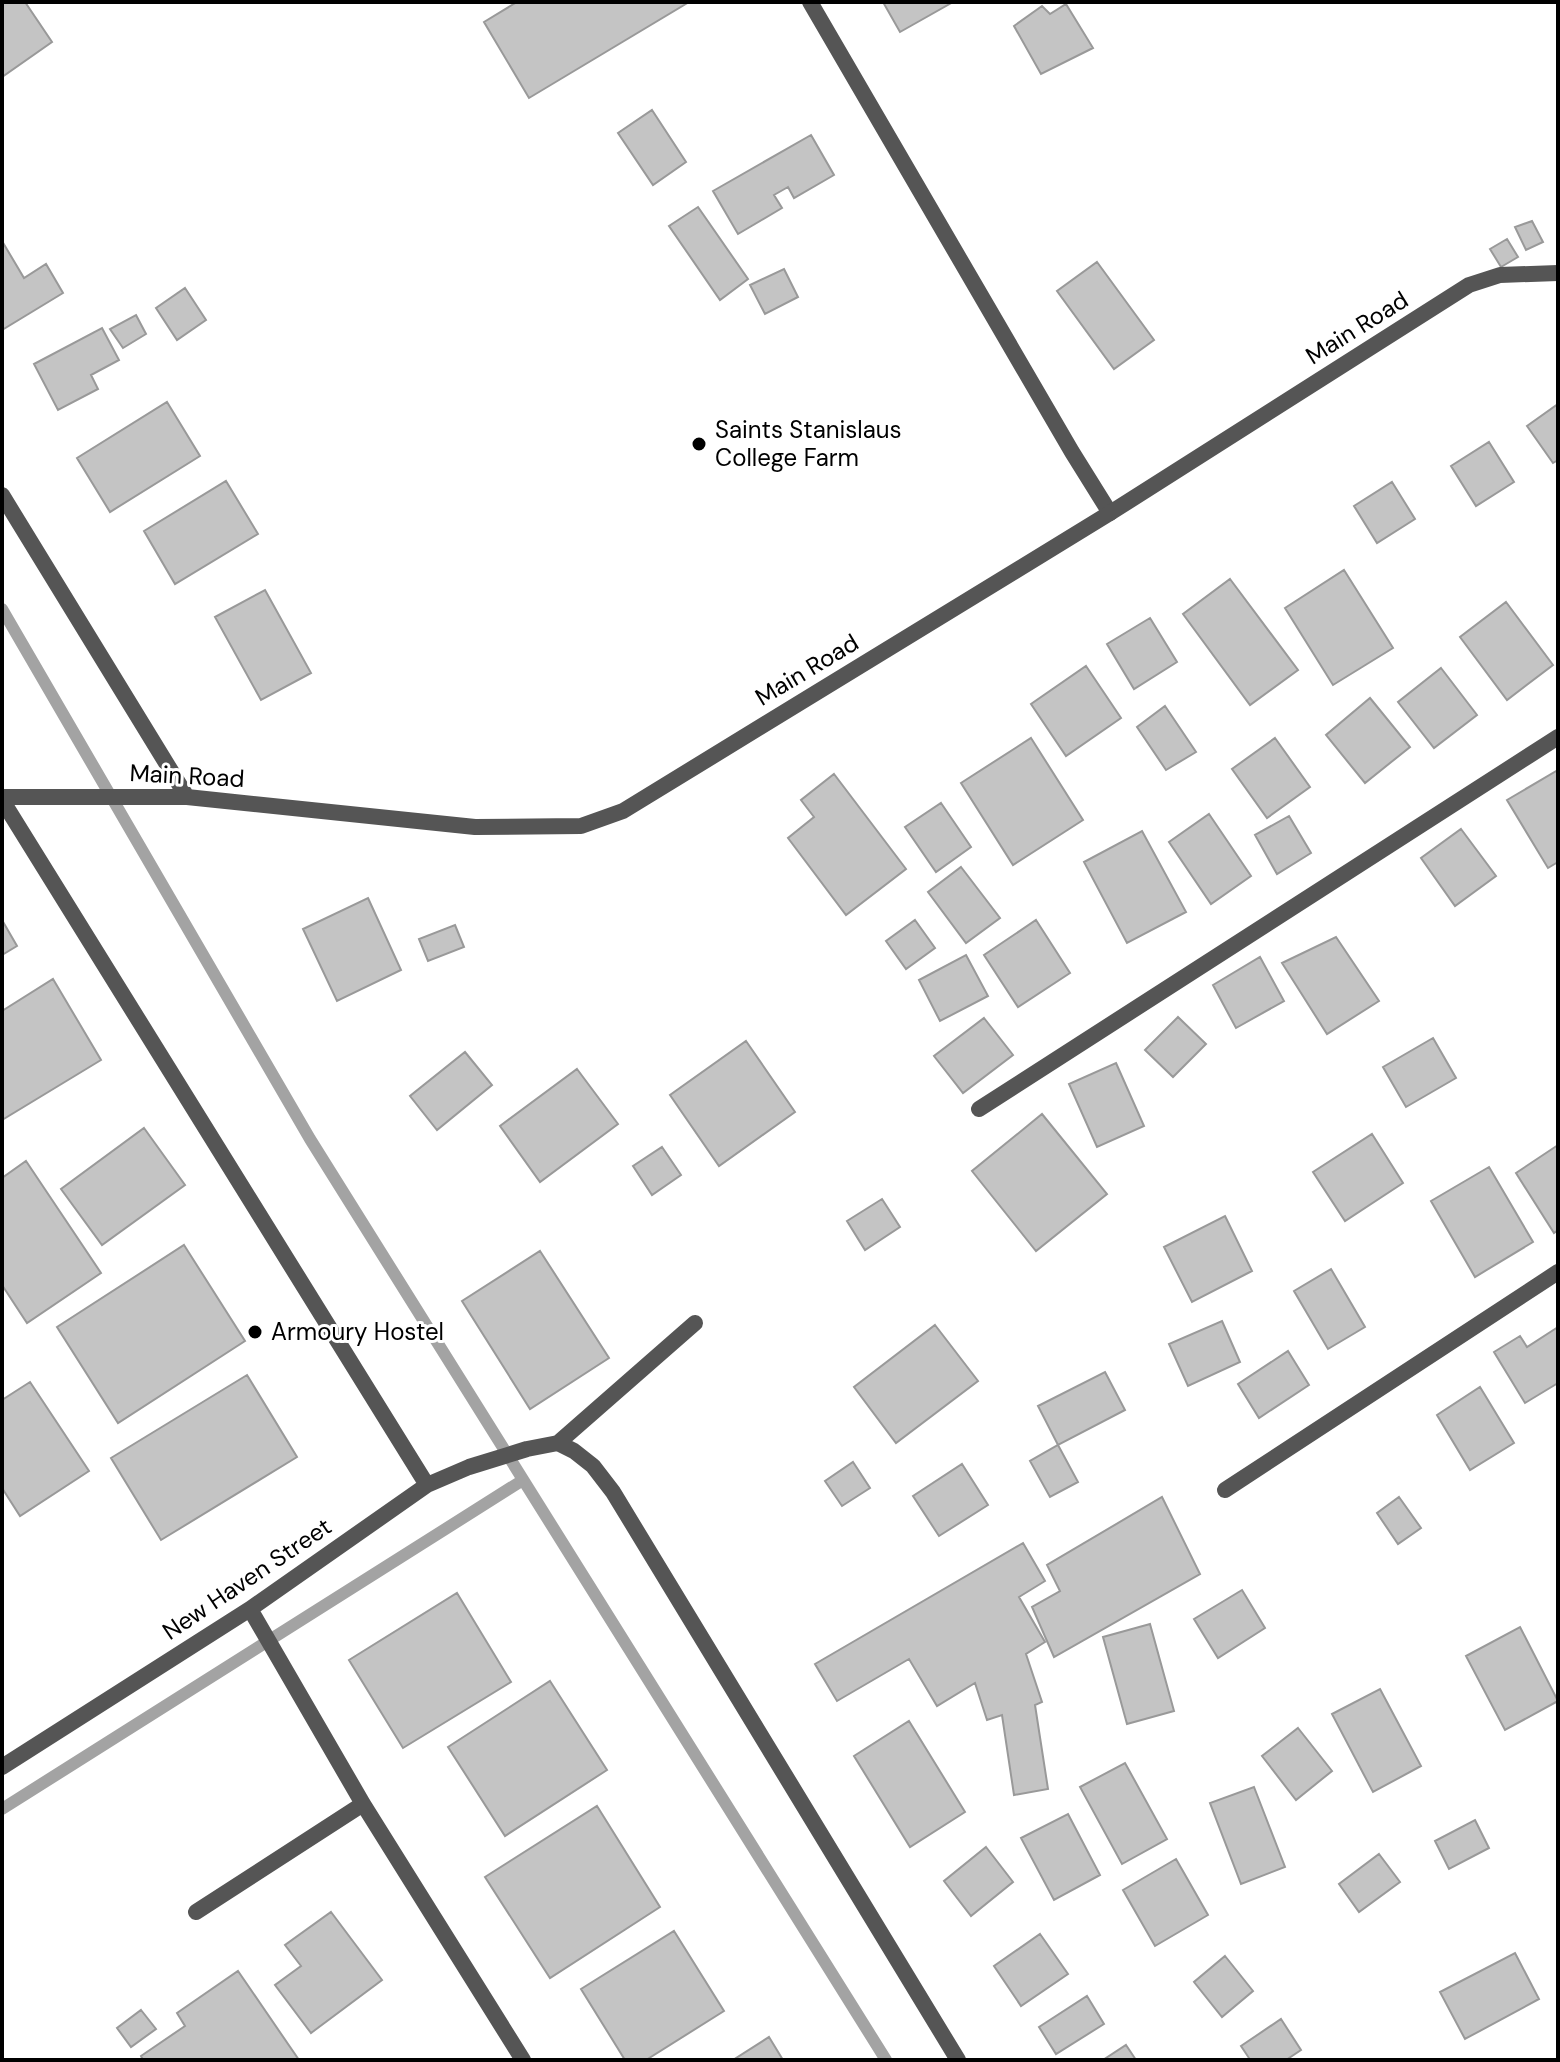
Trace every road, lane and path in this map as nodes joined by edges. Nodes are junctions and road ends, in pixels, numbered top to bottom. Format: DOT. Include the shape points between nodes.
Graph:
graph roads {
  1 [pos="810,2"];
  2 [pos="1558,273"];
  3 [pos="2,495"];
  4 [pos="1110,513"];
  5 [pos="1558,737"];
  6 [pos="187,797"];
  7 [pos="2,798"];
  8 [pos="979,1109"];
  9 [pos="1558,1272"];
  10 [pos="695,1323"];
  11 [pos="558,1443"];
  12 [pos="427,1485"];
  13 [pos="1225,1490"];
  14 [pos="250,1609"];
  15 [pos="2,1767"];
  16 [pos="363,1804"];
  17 [pos="196,1912"];
  18 [pos="523,2060"];
  19 [pos="958,2060"];
  1 -- 4 [label="street"];
  2 -- 4 [label="street, Main Road" via="1500,275 1469,285"];
  3 -- 6 [label="street"];
  4 -- 6 [label="street, Main Road" via="623,811 581,826 475,827"];
  5 -- 8 [label="street"];
  6 -- 7 [label="street, Main Road"];
  7 -- 12 [label="street"];
  9 -- 13 [label="street"];
  10 -- 11 [label="street"];
  11 -- 12 [label="street, New Haven Street" via="469,1467"];
  11 -- 19 [label="street" via="593,1466 613,1492"];
  12 -- 14 [label="street, New Haven Street"];
  14 -- 15 [label="street, New Haven Street"];
  14 -- 16 [label="street"];
  16 -- 17 [label="street"];
  16 -- 18 [label="street"];
}
